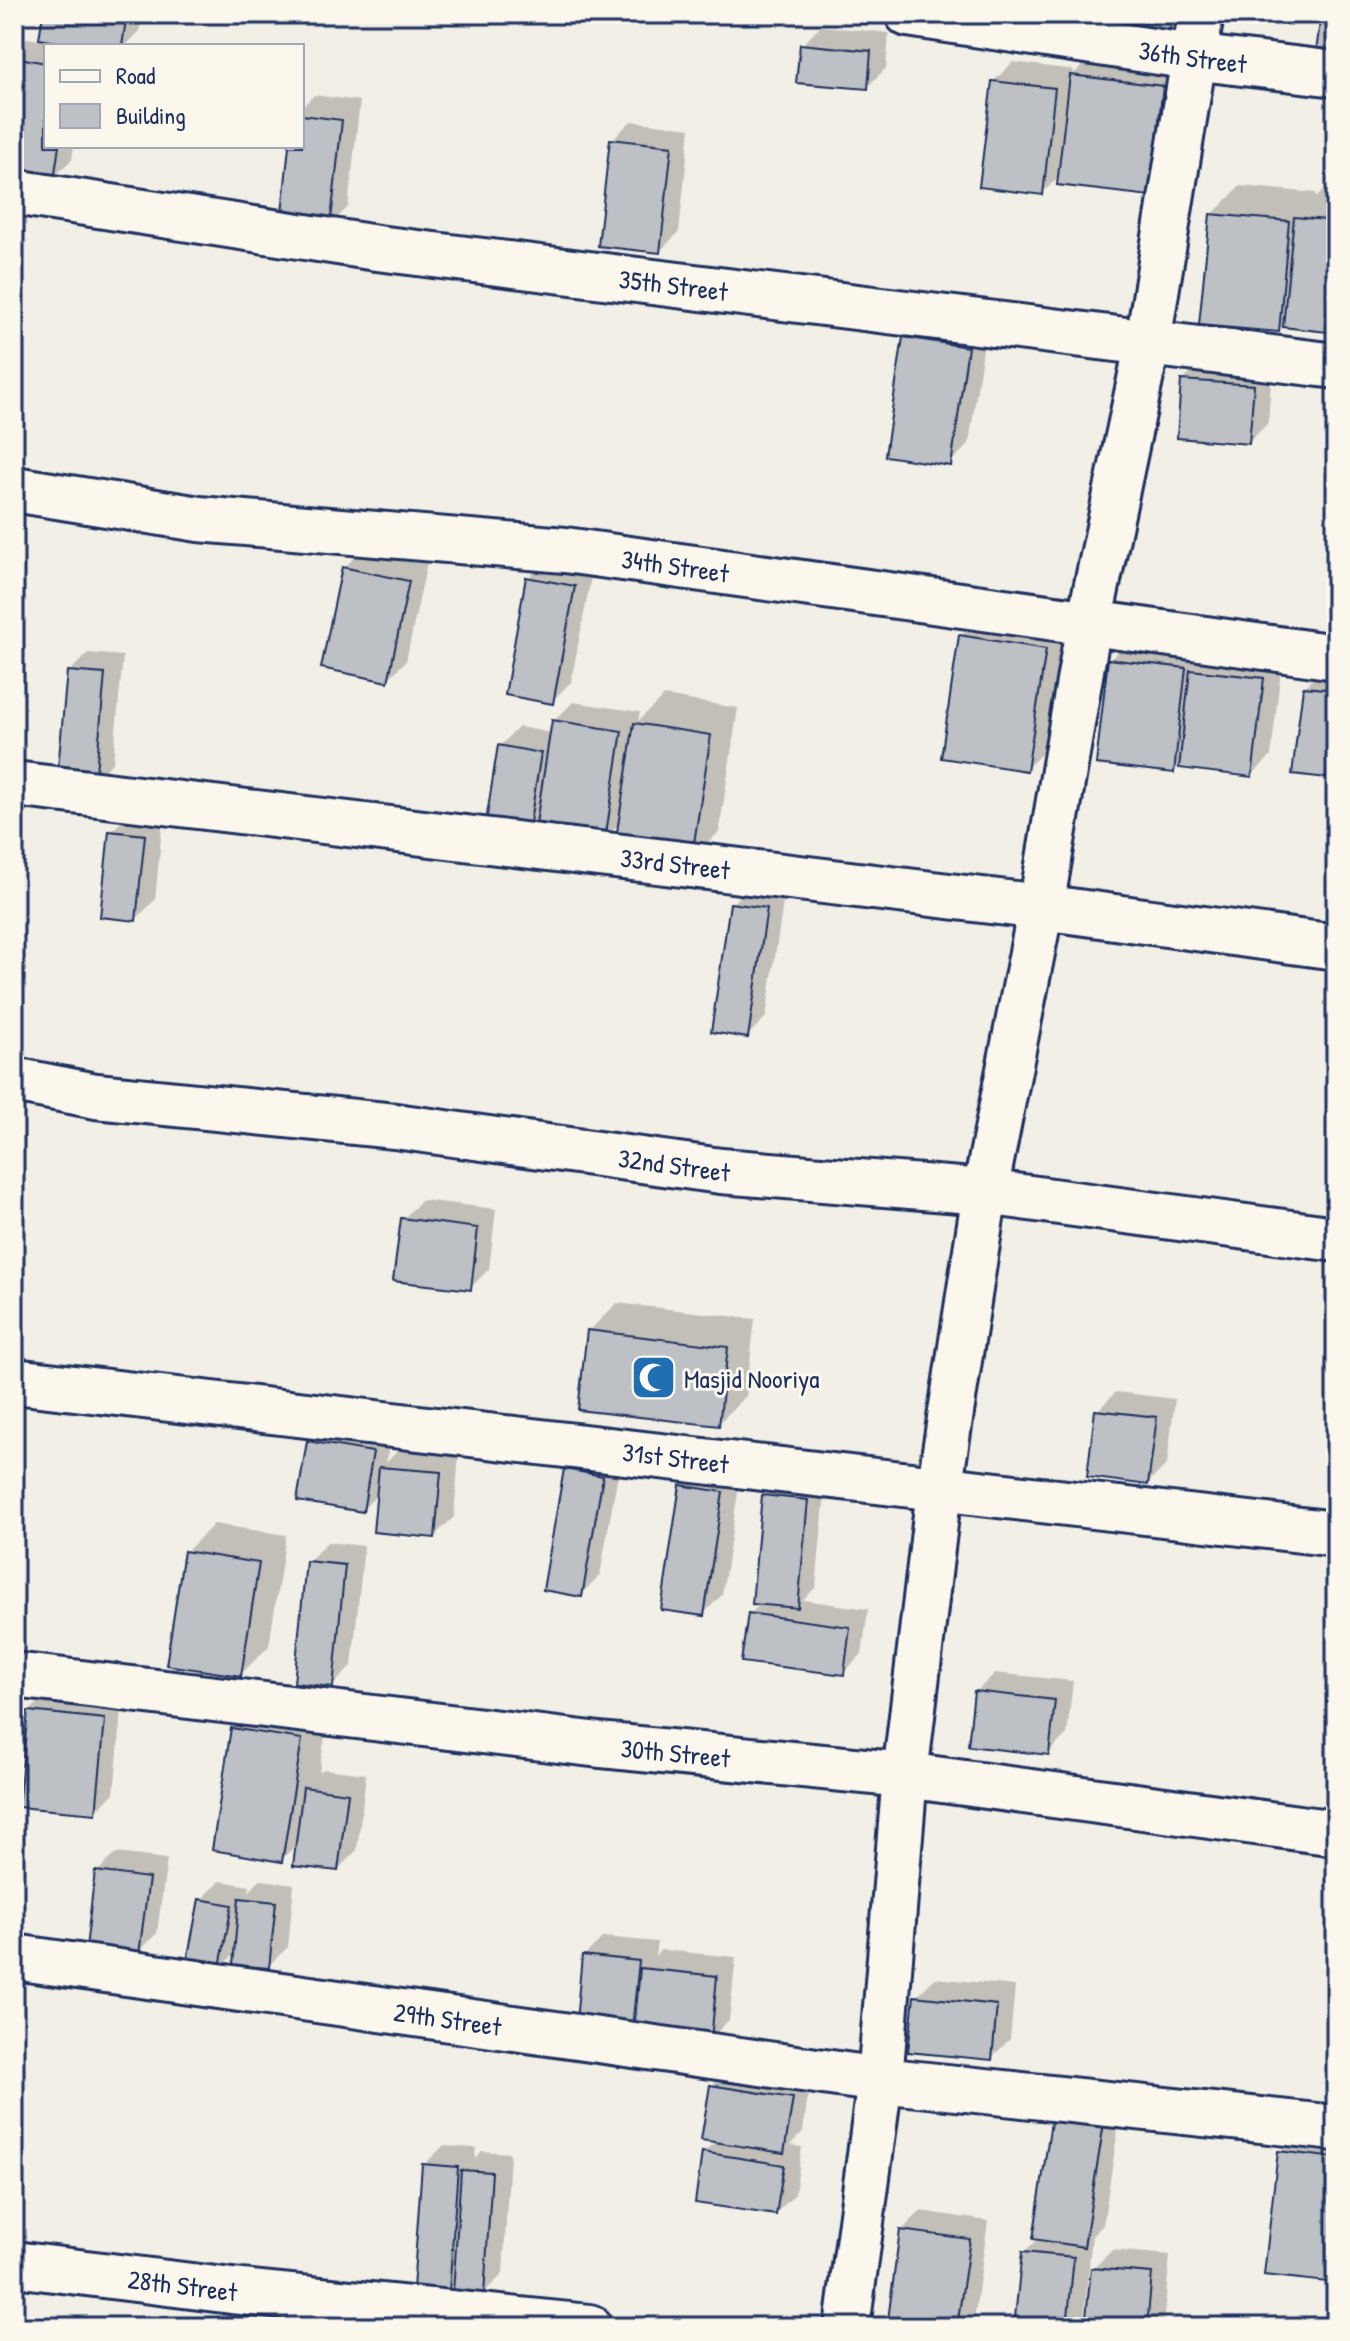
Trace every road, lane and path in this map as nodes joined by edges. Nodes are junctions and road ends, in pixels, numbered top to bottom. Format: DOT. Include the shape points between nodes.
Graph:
graph roads {
  1 [pos="908,14"];
  2 [pos="1201,14"];
  3 [pos="1192,57"];
  4 [pos="1336,74"];
  5 [pos="14,192"];
  6 [pos="1148,342"];
  7 [pos="1336,366"];
  8 [pos="14,489"];
  9 [pos="1089,623"];
  10 [pos="1336,657"];
  11 [pos="14,784"];
  12 [pos="1041,907"];
  13 [pos="1336,947"];
  14 [pos="14,1080"];
  15 [pos="985,1192"];
  16 [pos="1336,1239"];
  17 [pos="14,1381"];
  18 [pos="939,1490"];
  19 [pos="1336,1534"];
  20 [pos="14,1675"];
  21 [pos="905,1775"];
  22 [pos="1336,1833"];
  23 [pos="14,1957"];
  24 [pos="880,2080"];
  25 [pos="1336,2128"];
  26 [pos="14,2264"];
  27 [pos="589,2327"];
  28 [pos="847,2327"];
  1 -- 3 [label="street, 36th Street"];
  2 -- 3 [label="street"];
  3 -- 4 [label="street, 36th Street"];
  3 -- 6 [label="street"];
  5 -- 6 [label="street, 35th Street" via="377,248"];
  6 -- 7 [label="street, 35th Street"];
  6 -- 9 [label="street"];
  8 -- 9 [label="street, 34th Street" via="199,519 565,550"];
  9 -- 10 [label="street, 34th Street"];
  9 -- 12 [label="street"];
  11 -- 12 [label="street, 33rd Street"];
  12 -- 13 [label="street, 33rd Street"];
  12 -- 15 [label="street"];
  14 -- 15 [label="street, 32nd Street" via="96,1096 395,1126 721,1171"];
  15 -- 16 [label="street, 32nd Street"];
  15 -- 18 [label="street"];
  17 -- 18 [label="street, 31st Street"];
  18 -- 19 [label="street, 31st Street"];
  18 -- 21 [label="street"];
  20 -- 21 [label="street, 30th Street" via="600,1745"];
  21 -- 22 [label="street, 30th Street"];
  21 -- 24 [label="street"];
  23 -- 24 [label="street, 29th Street"];
  24 -- 25 [label="street, 29th Street"];
  24 -- 28 [label="street"];
  26 -- 27 [label="street, 28th Street"];
}
